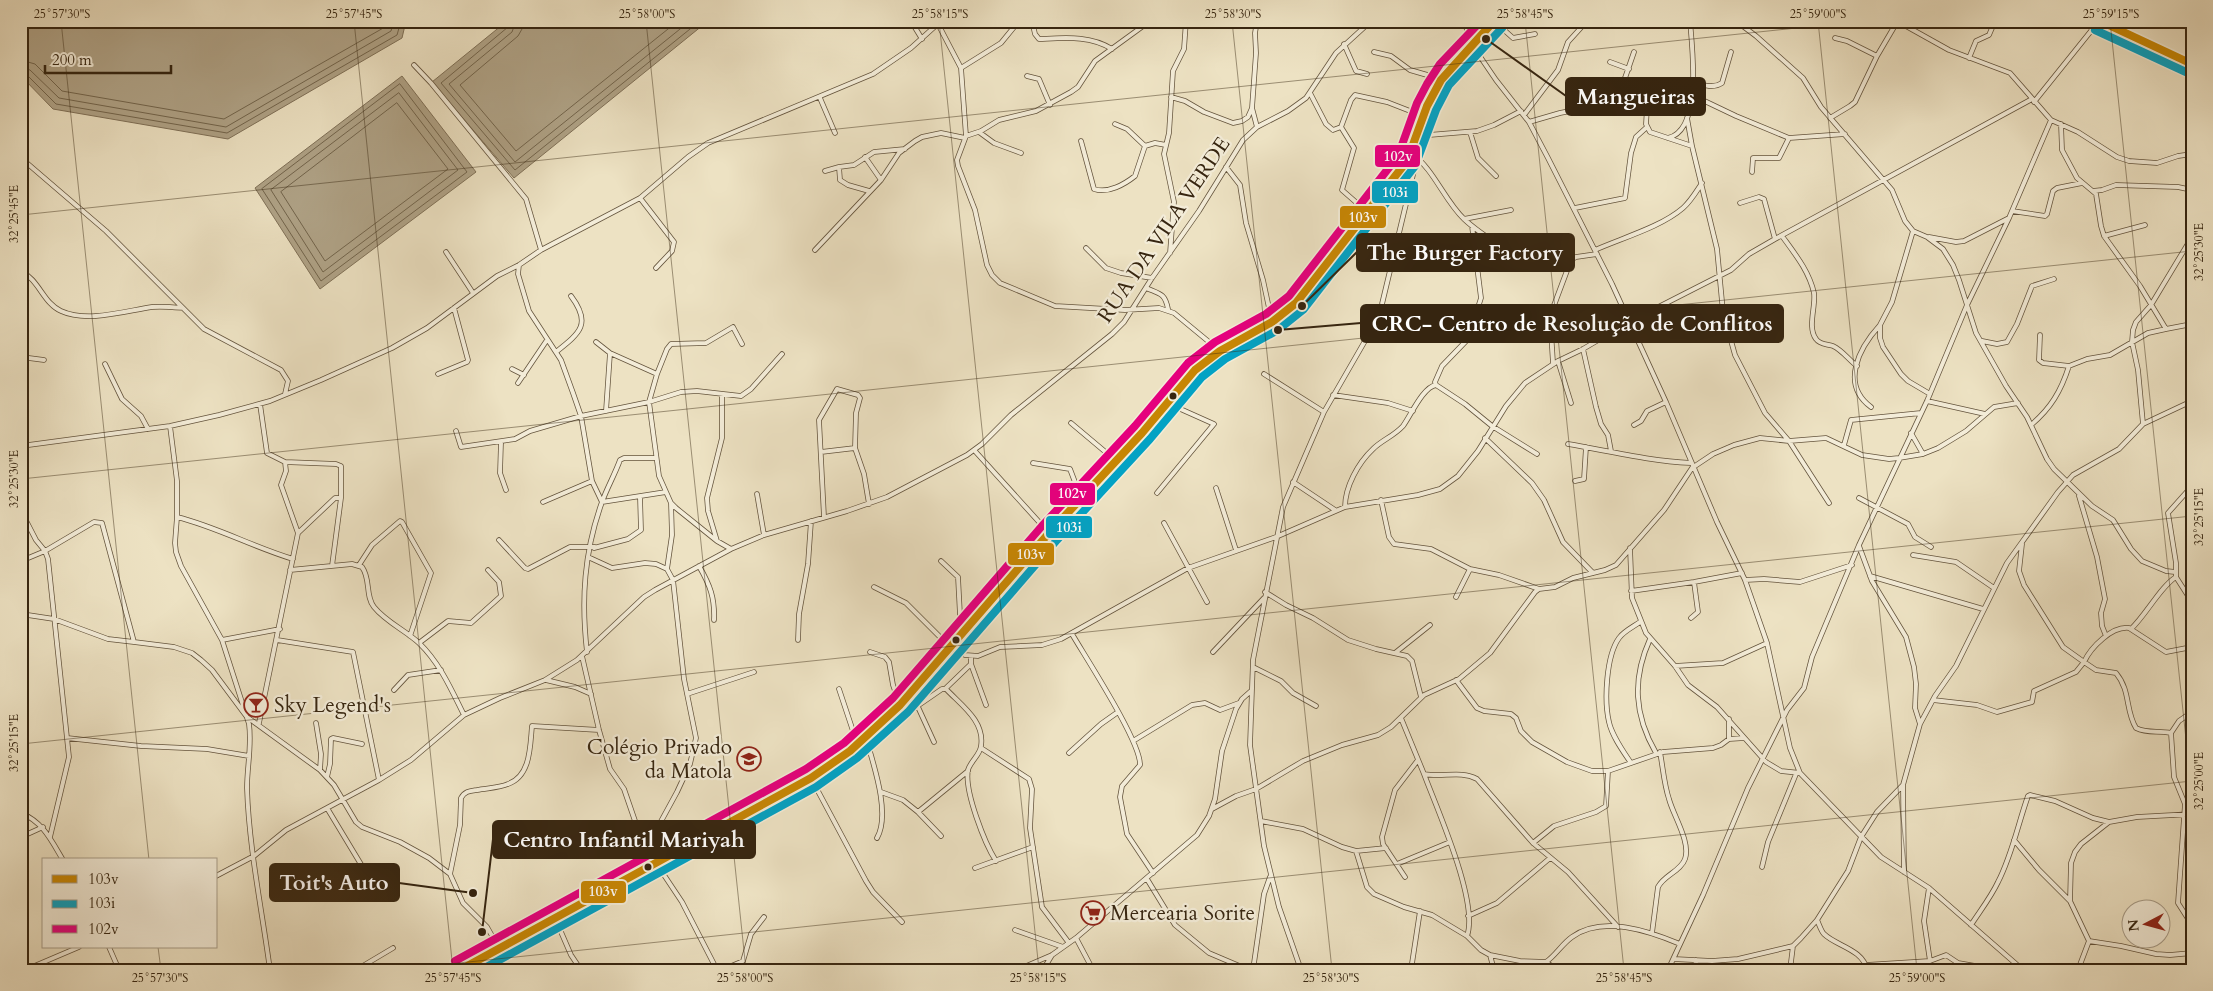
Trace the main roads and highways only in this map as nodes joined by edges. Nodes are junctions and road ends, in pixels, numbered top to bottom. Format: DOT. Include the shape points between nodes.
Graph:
graph roads {
  1 [pos="1494,21"];
  2 [pos="2099,21"];
  3 [pos="2192,64"];
  4 [pos="460,970"];
  1 -- 4 [label="main road" via="1441,79 1428,101 1411,153 1400,170 1296,302 1272,322 1220,351 1196,370 900,704 864,740 811,778"];
  2 -- 3 [label="main road"];
}
